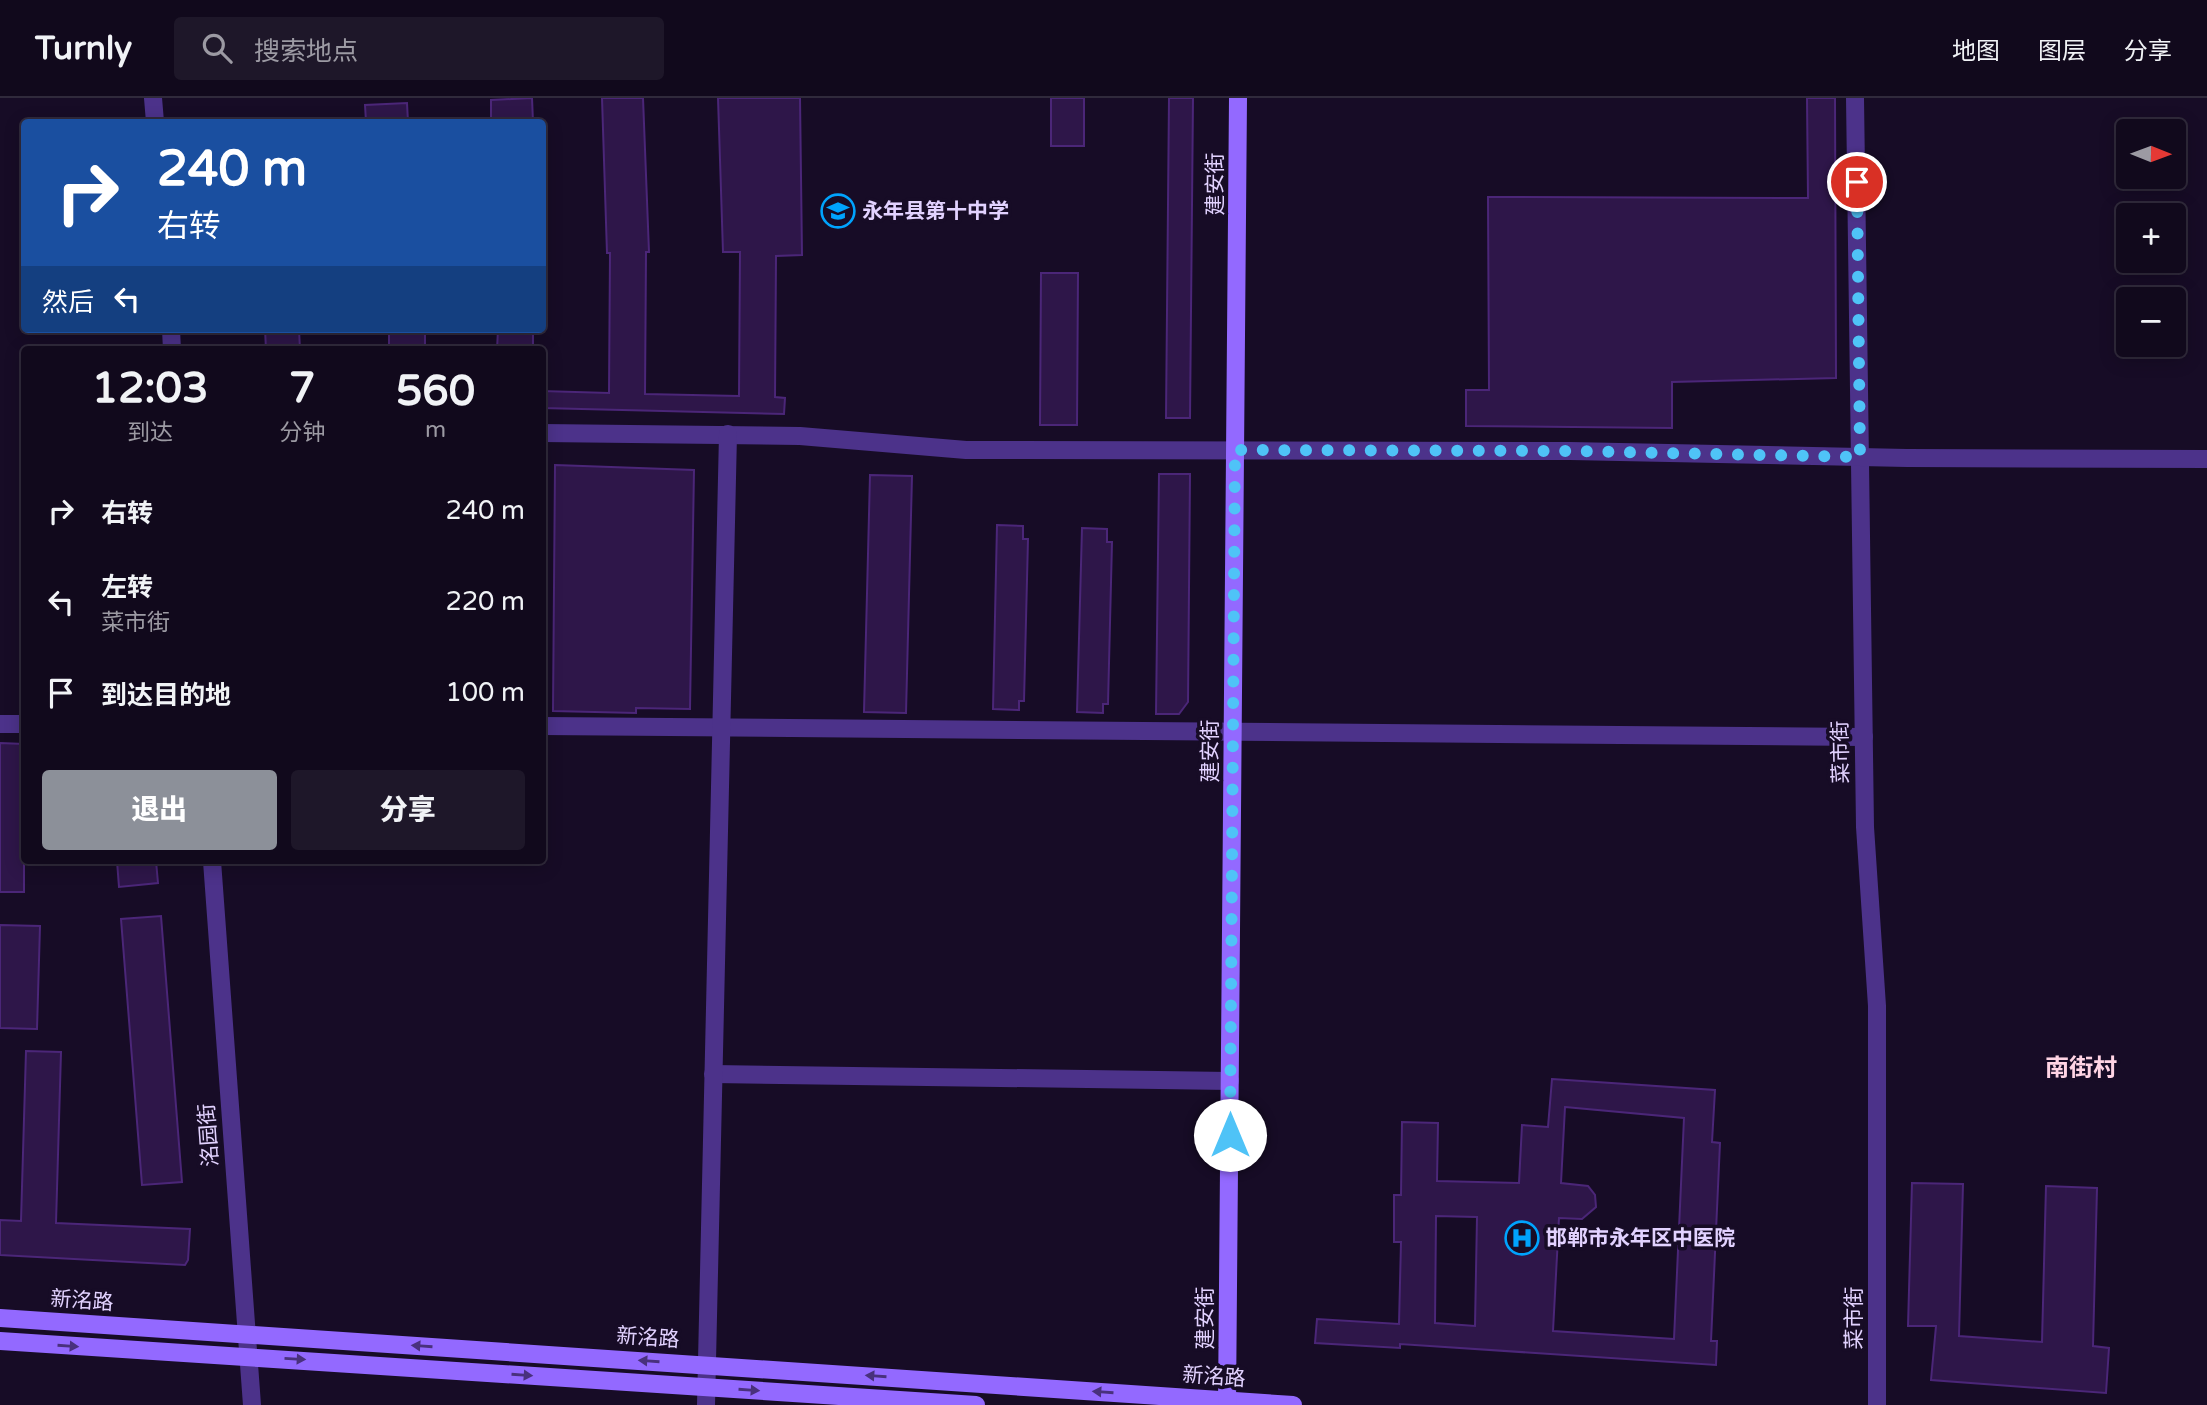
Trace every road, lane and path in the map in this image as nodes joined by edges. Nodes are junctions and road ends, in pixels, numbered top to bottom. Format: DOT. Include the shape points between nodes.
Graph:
graph roads {
  1 [pos="153,98"];
  2 [pos="1238,98"];
  3 [pos="1855,98"];
  4 [pos="155,119"];
  5 [pos="546,433"];
  6 [pos="728,434"];
  7 [pos="1235,450"];
  8 [pos="1860,457"];
  9 [pos="2207,459"];
  10 [pos="0,724"];
  11 [pos="21,724"];
  12 [pos="546,726"];
  13 [pos="721,727"];
  14 [pos="1233,731"];
  15 [pos="1864,737"];
  16 [pos="212,864"];
  17 [pos="713,1074"];
  18 [pos="1230,1081"];
  19 [pos="0,1318"];
  20 [pos="247,1334"];
  21 [pos="0,1342"];
  22 [pos="248,1356"];
  23 [pos="707,1365"];
  24 [pos="706,1396"];
  25 [pos="1227,1403"];
  26 [pos="252,1405"];
  27 [pos="976,1405"];
  28 [pos="1293,1405"];
  29 [pos="1877,1405"];
  1 -- 4 [label="street"];
  2 -- 7 [label="main road, 建安街"];
  3 -- 8 [label="street, 菜市街"];
  5 -- 6 [label="street"];
  6 -- 7 [label="street" via="966,450"];
  6 -- 13 [label="street"];
  7 -- 8 [label="street"];
  7 -- 14 [label="main road, 建安街"];
  8 -- 9 [label="street"];
  8 -- 15 [label="street, 菜市街"];
  10 -- 11 [label="street"];
  12 -- 13 [label="street"];
  13 -- 14 [label="street"];
  13 -- 17 [label="street"];
  14 -- 15 [label="street"];
  14 -- 18 [label="main road, 建安街"];
  15 -- 29 [label="street, 菜市街" via="1877,1006"];
  16 -- 20 [label="street, 洺园街"];
  17 -- 18 [label="street"];
  17 -- 23 [label="street"];
  18 -- 25 [label="main road, 建安街"];
  19 -- 20 [label="main road, 新洺路"];
  20 -- 22 [label="street, 洺园街"];
  23 -- 20 [label="main road, 新洺路, one-way"];
  21 -- 22 [label="main road, one-way"];
  22 -- 24 [label="main road, one-way"];
  22 -- 26 [label="street, 洺园街"];
  23 -- 24 [label="street"];
  25 -- 23 [label="main road, 新洺路, one-way"];
  24 -- 27 [label="main road, one-way"];
  25 -- 28 [label="main road, 新洺路"];
}
